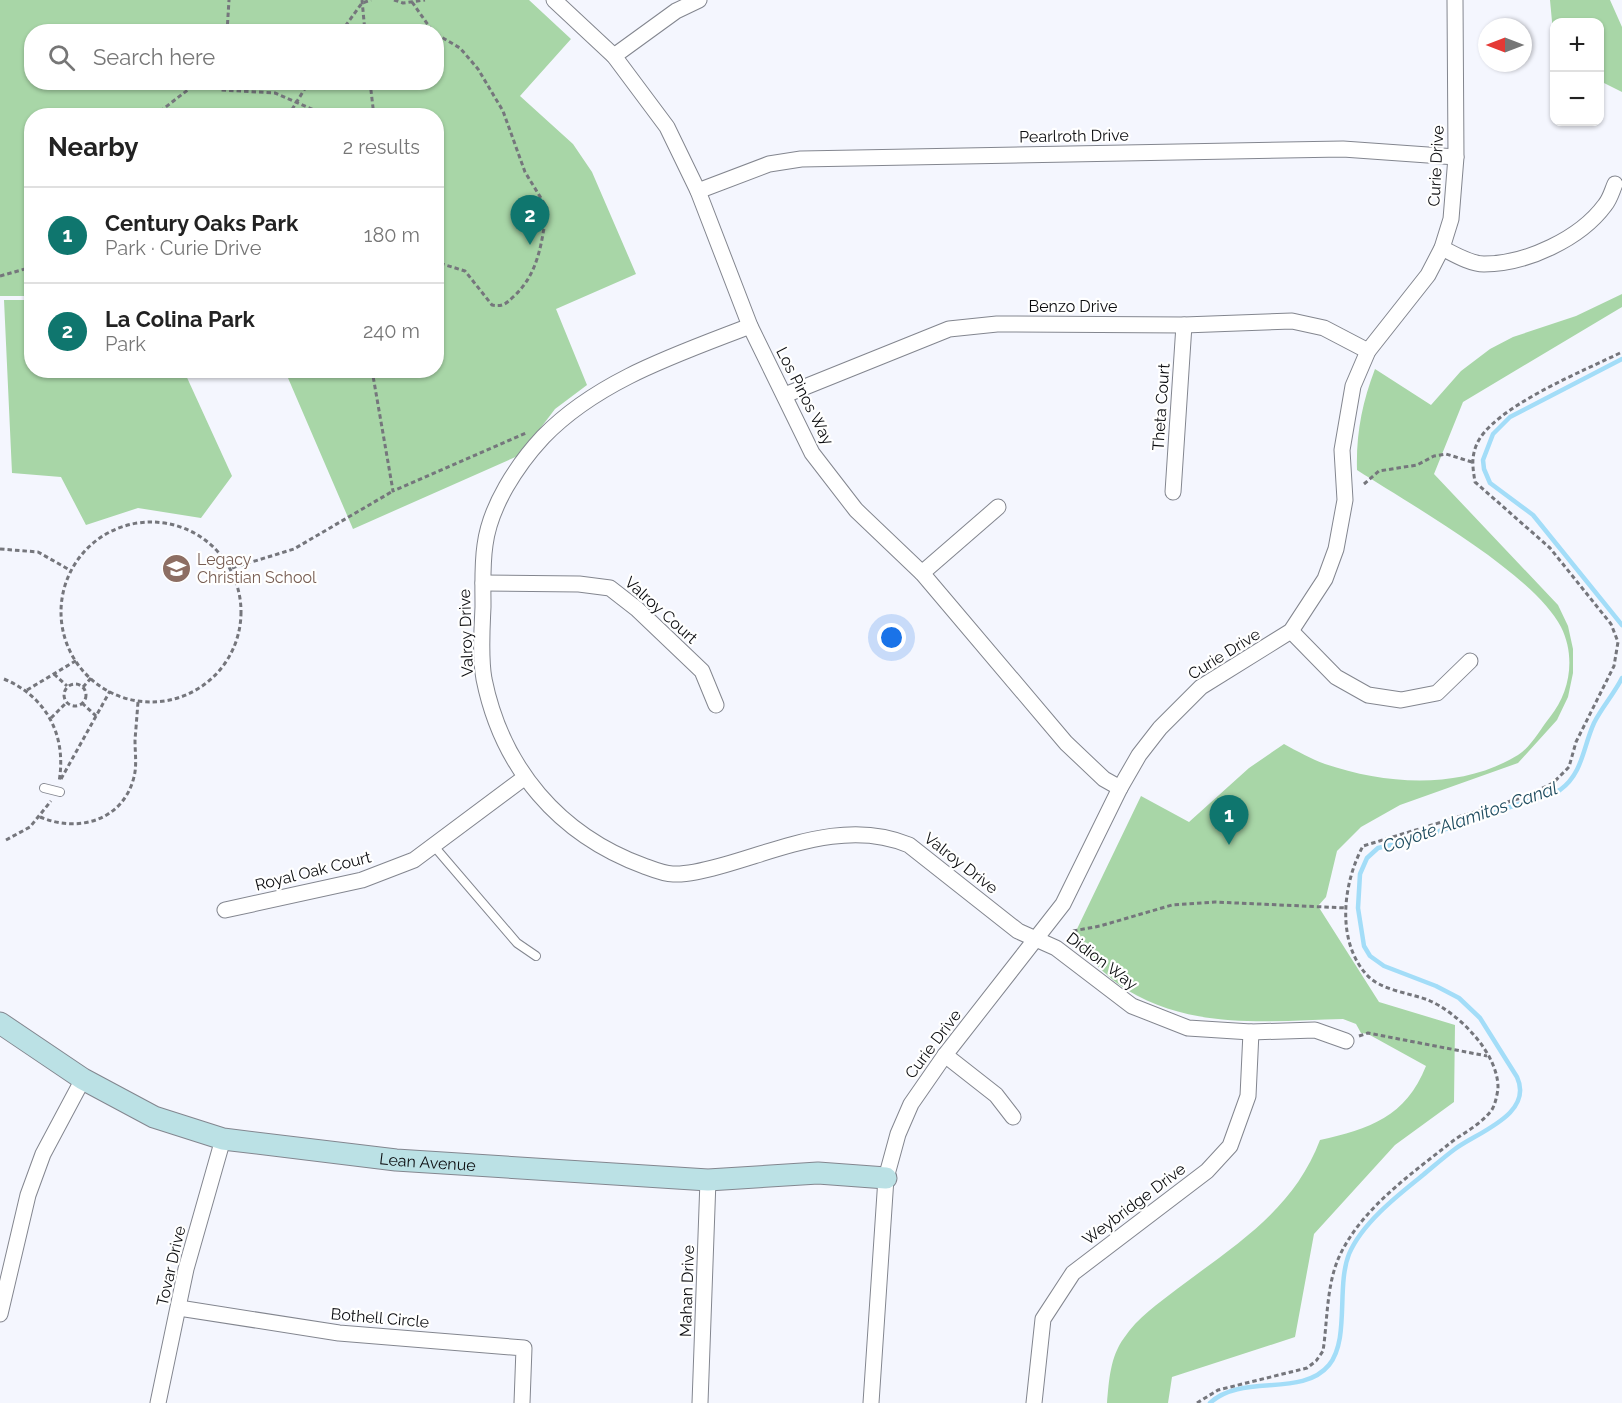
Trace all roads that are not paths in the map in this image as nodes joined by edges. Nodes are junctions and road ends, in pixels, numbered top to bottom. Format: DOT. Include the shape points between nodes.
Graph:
graph roads {
  1 [pos="554,0"];
  2 [pos="699,0"];
  3 [pos="1455,0"];
  4 [pos="614,56"];
  5 [pos="1456,158"];
  6 [pos="1615,184"];
  7 [pos="698,191"];
  8 [pos="1442,248"];
  9 [pos="1184,325"];
  10 [pos="750,326"];
  11 [pos="1368,351"];
  12 [pos="784,395"];
  13 [pos="1173,492"];
  14 [pos="998,507"];
  15 [pos="922,573"];
  16 [pos="483,583"];
  17 [pos="1292,631"];
  18 [pos="1470,661"];
  19 [pos="716,705"];
  20 [pos="524,778"];
  21 [pos="44,788"];
  22 [pos="1120,788"];
  23 [pos="60,792"];
  24 [pos="433,846"];
  25 [pos="225,910"];
  26 [pos="1037,939"];
  27 [pos="536,956"];
  28 [pos="0,1023"];
  29 [pos="1251,1032"];
  30 [pos="1346,1041"];
  31 [pos="945,1055"];
  32 [pos="83,1079"];
  33 [pos="1013,1117"];
  34 [pos="223,1139"];
  35 [pos="886,1178"];
  36 [pos="708,1180"];
  37 [pos="179,1308"];
  38 [pos="0,1314"];
  39 [pos="158,1403"];
  40 [pos="522,1403"];
  41 [pos="700,1403"];
  42 [pos="871,1403"];
  43 [pos="1034,1403"];
  1 -- 4 [label="street, Los Pinos Way"];
  2 -- 4 [label="street" via="676,11"];
  3 -- 5 [label="street, Curie Drive"];
  4 -- 7 [label="street, Los Pinos Way" via="667,127"];
  5 -- 7 [label="street, Pearlroth Drive" via="1343,149 801,159 768,164"];
  5 -- 8 [label="street, Curie Drive" via="1451,219"];
  6 -- 8 [label="street" via="1606,204 1585,227 1545,249 1517,259 1483,264"];
  7 -- 10 [label="street, Los Pinos Way"];
  8 -- 11 [label="street, Curie Drive" via="1428,275"];
  9 -- 11 [label="street, Benzo Drive" via="1292,321 1324,328"];
  9 -- 12 [label="street, Benzo Drive" via="997,324 949,329"];
  9 -- 13 [label="street, Theta Court"];
  10 -- 12 [label="street, Los Pinos Way"];
  10 -- 16 [label="street, Valroy Drive" via="608,385 564,416 541,440 496,506 485,543"];
  11 -- 17 [label="street, Curie Drive" via="1353,386 1345,424 1345,500 1336,549 1325,579"];
  12 -- 15 [label="street, Los Pinos Way" via="812,453 850,502"];
  14 -- 15 [label="street"];
  15 -- 22 [label="street, Los Pinos Way" via="1066,742 1104,779"];
  16 -- 19 [label="street, Valroy Court" via="610,588 702,671"];
  16 -- 20 [label="street, Valroy Drive" via="484,676 493,713"];
  17 -- 18 [label="street" via="1336,677 1368,695 1401,700 1437,693"];
  17 -- 22 [label="street, Curie Drive" via="1223,672 1176,710 1139,755"];
  20 -- 24 [label="street, Royal Oak Court"];
  20 -- 26 [label="street, Valroy Drive" via="569,827 608,851 673,874 837,834 873,834 895,839 909,845 1018,931"];
  21 -- 23 [label="lane"];
  22 -- 26 [label="street, Curie Drive" via="1074,885"];
  24 -- 25 [label="street, Royal Oak Court" via="414,860 362,880"];
  24 -- 27 [label="lane" via="518,943"];
  26 -- 29 [label="street, Didion Way" via="1056,948 1132,1006 1188,1028"];
  26 -- 31 [label="street, Curie Drive"];
  28 -- 32 [label="street, Lean Avenue"];
  29 -- 30 [label="street, Didion Way" via="1315,1030"];
  29 -- 43 [label="street, Weybridge Drive" via="1248,1096 1230,1146 1207,1171 1074,1273 1043,1319"];
  31 -- 33 [label="street" via="996,1095"];
  31 -- 35 [label="street, Curie Drive" via="911,1104"];
  32 -- 34 [label="street, Lean Avenue" via="154,1117"];
  32 -- 38 [label="street" via="43,1154 32,1185"];
  34 -- 36 [label="street, Lean Avenue" via="396,1160"];
  34 -- 37 [label="street, Tovar Drive" via="186,1269"];
  35 -- 36 [label="street, Lean Avenue" via="818,1173"];
  35 -- 42 [label="street, Curie Drive"];
  36 -- 41 [label="street, Mahan Drive"];
  37 -- 39 [label="street, Tovar Drive"];
  37 -- 40 [label="street, Bothell Circle" via="339,1333 524,1348"];
}
